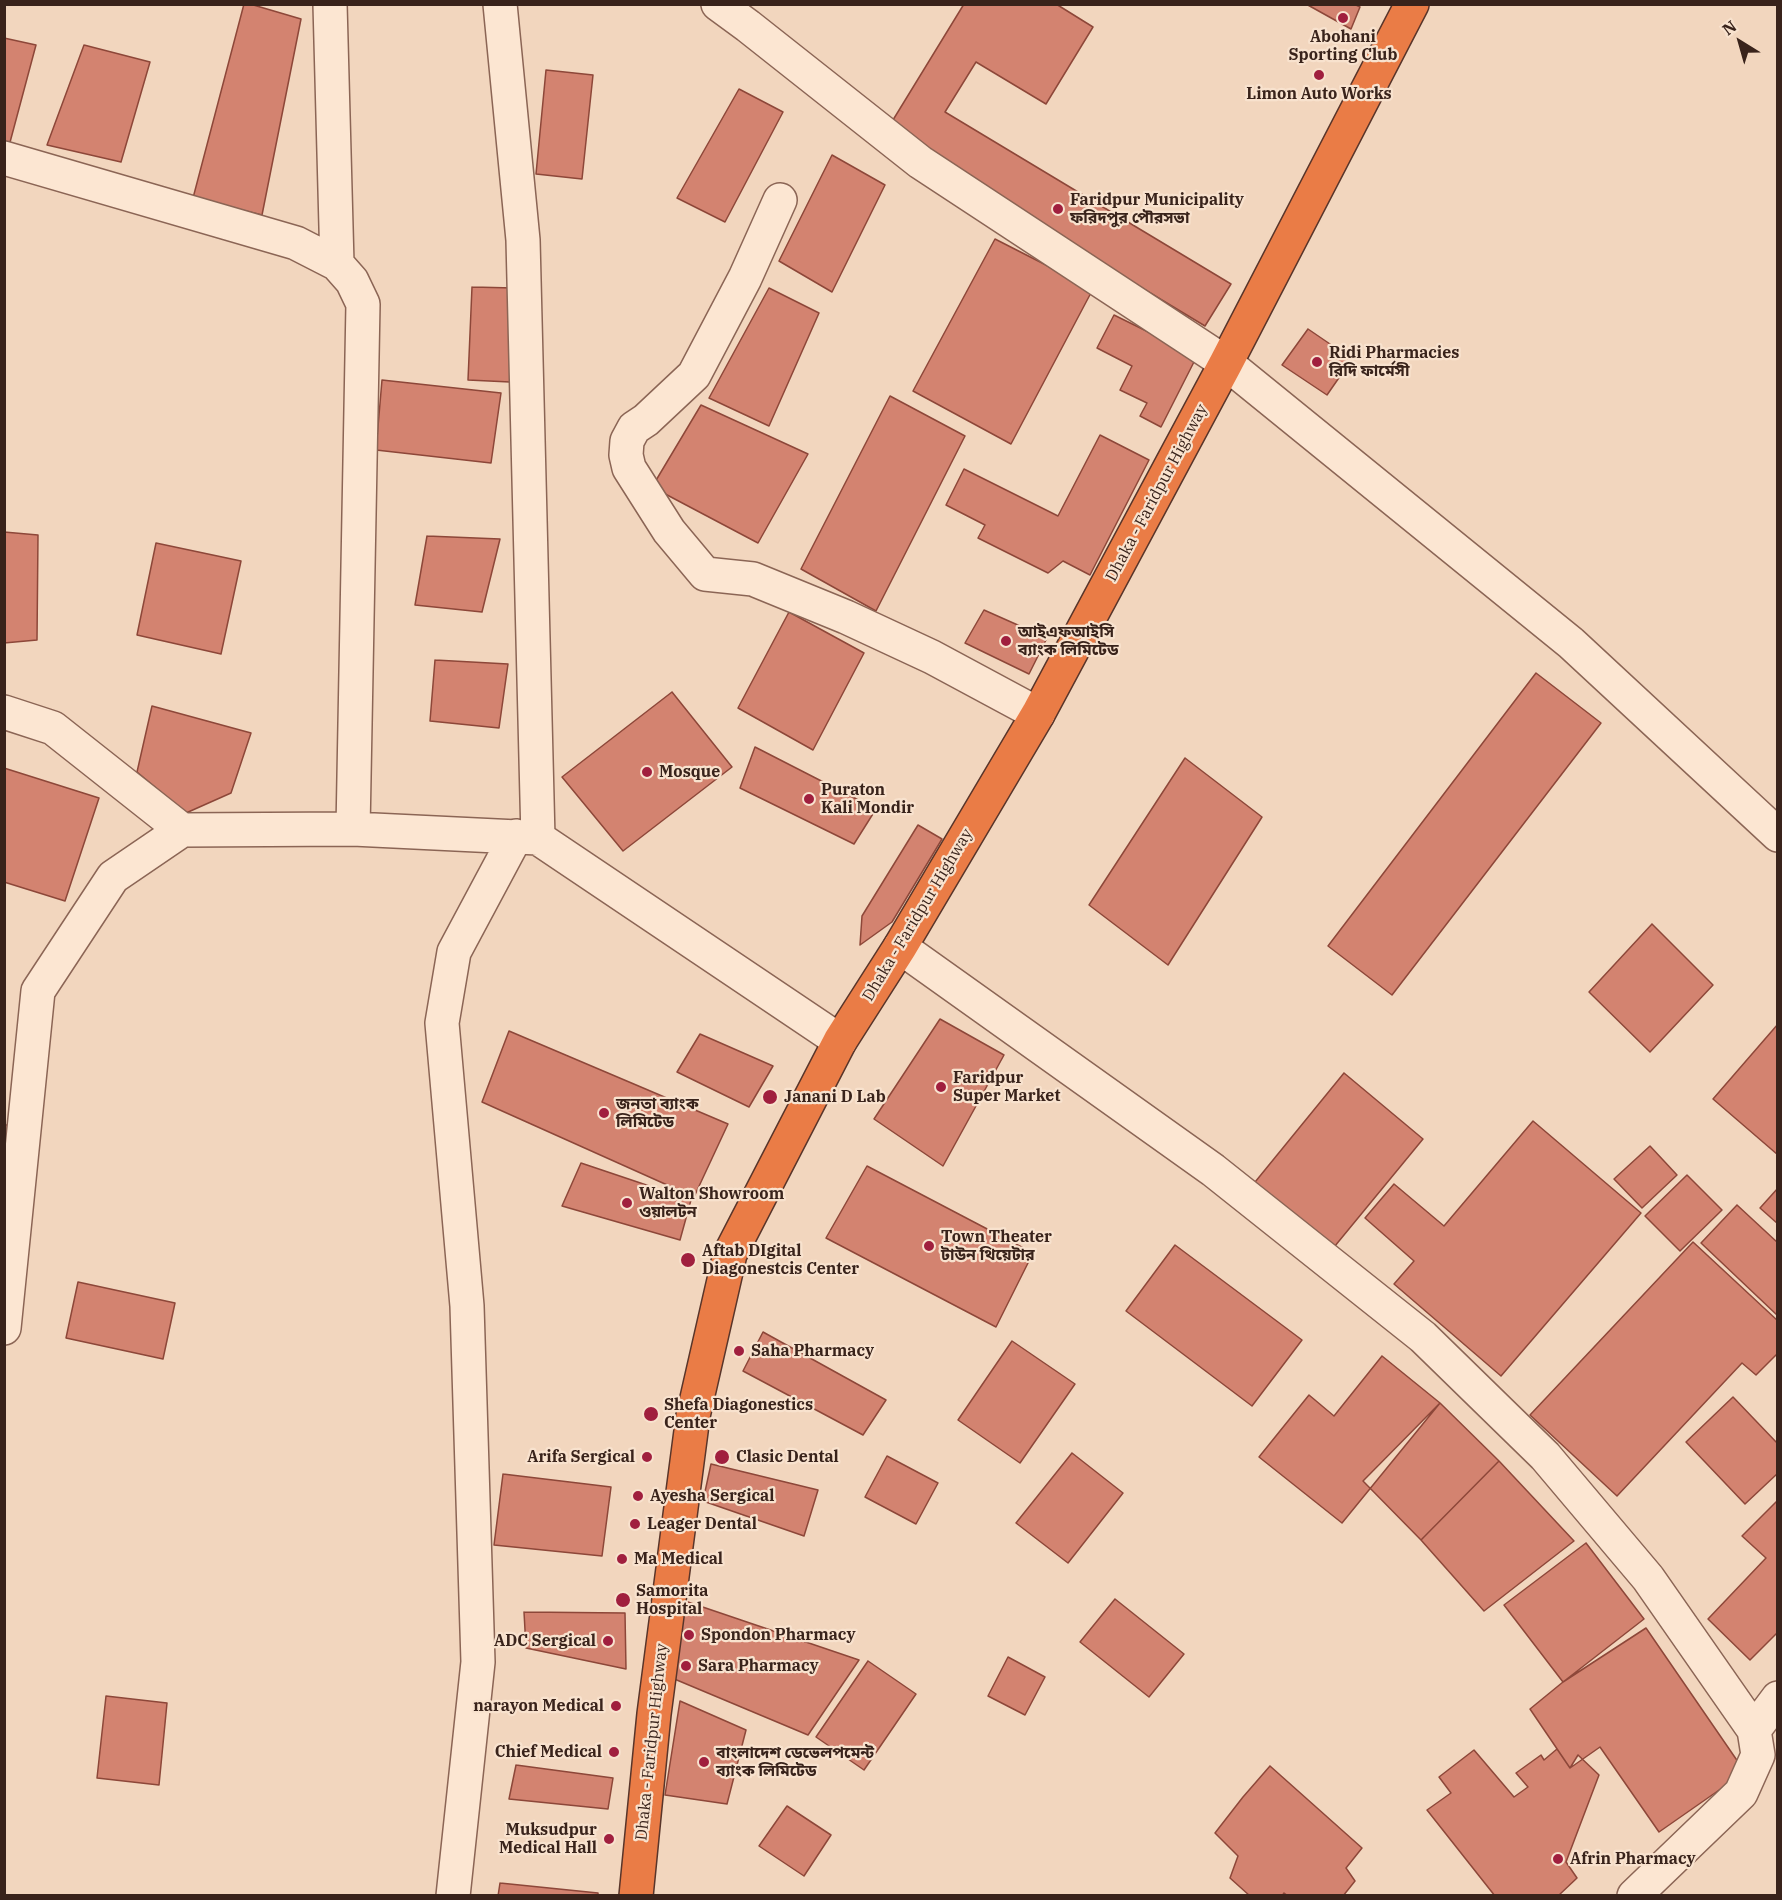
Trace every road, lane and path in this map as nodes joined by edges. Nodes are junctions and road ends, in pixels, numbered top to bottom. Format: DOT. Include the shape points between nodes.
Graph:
graph roads {
  1 [pos="330,4"];
  2 [pos="500,4"];
  3 [pos="718,4"];
  4 [pos="1412,4"];
  5 [pos="4,158"];
  6 [pos="780,200"];
  7 [pos="337,264"];
  8 [pos="1226,363"];
  9 [pos="4,712"];
  10 [pos="1038,714"];
  11 [pos="353,829"];
  12 [pos="182,830"];
  13 [pos="1778,835"];
  14 [pos="527,837"];
  15 [pos="900,947"];
  16 [pos="840,1041"];
  17 [pos="4,1328"];
  18 [pos="1778,1698"];
  19 [pos="1754,1730"];
  20 [pos="1654,1888"];
  21 [pos="453,1896"];
  22 [pos="636,1896"];
  1 -- 7 [label="street"];
  2 -- 14 [label="street" via="523,240"];
  3 -- 8 [label="street" via="920,162"];
  4 -- 8 [label="highway, Dhaka - Faridpur Highway"];
  5 -- 7 [label="street" via="296,243"];
  6 -- 10 [label="street" via="694,375 634,428 627,441 629,468 669,531 705,574 753,579 846,617 932,657"];
  7 -- 11 [label="street" via="352,281 363,304"];
  8 -- 10 [label="highway, Dhaka - Faridpur Highway"];
  8 -- 13 [label="street" via="1571,644"];
  9 -- 12 [label="street" via="53,728"];
  10 -- 15 [label="highway, Dhaka - Faridpur Highway"];
  11 -- 12 [label="street"];
  11 -- 14 [label="street"];
  12 -- 17 [label="street" via="112,878 38,991"];
  14 -- 16 [label="street"];
  14 -- 21 [label="street" via="454,952 442,1023 467,1306 478,1662"];
  15 -- 16 [label="highway, Dhaka - Faridpur Highway"];
  15 -- 19 [label="street" via="1213,1170 1423,1337 1545,1455 1648,1578"];
  16 -- 22 [label="highway, Dhaka - Faridpur Highway" via="730,1254 693,1416 654,1714"];
  18 -- 19 [label="street"];
  19 -- 20 [label="street" via="1758,1755 1741,1793"];
}
